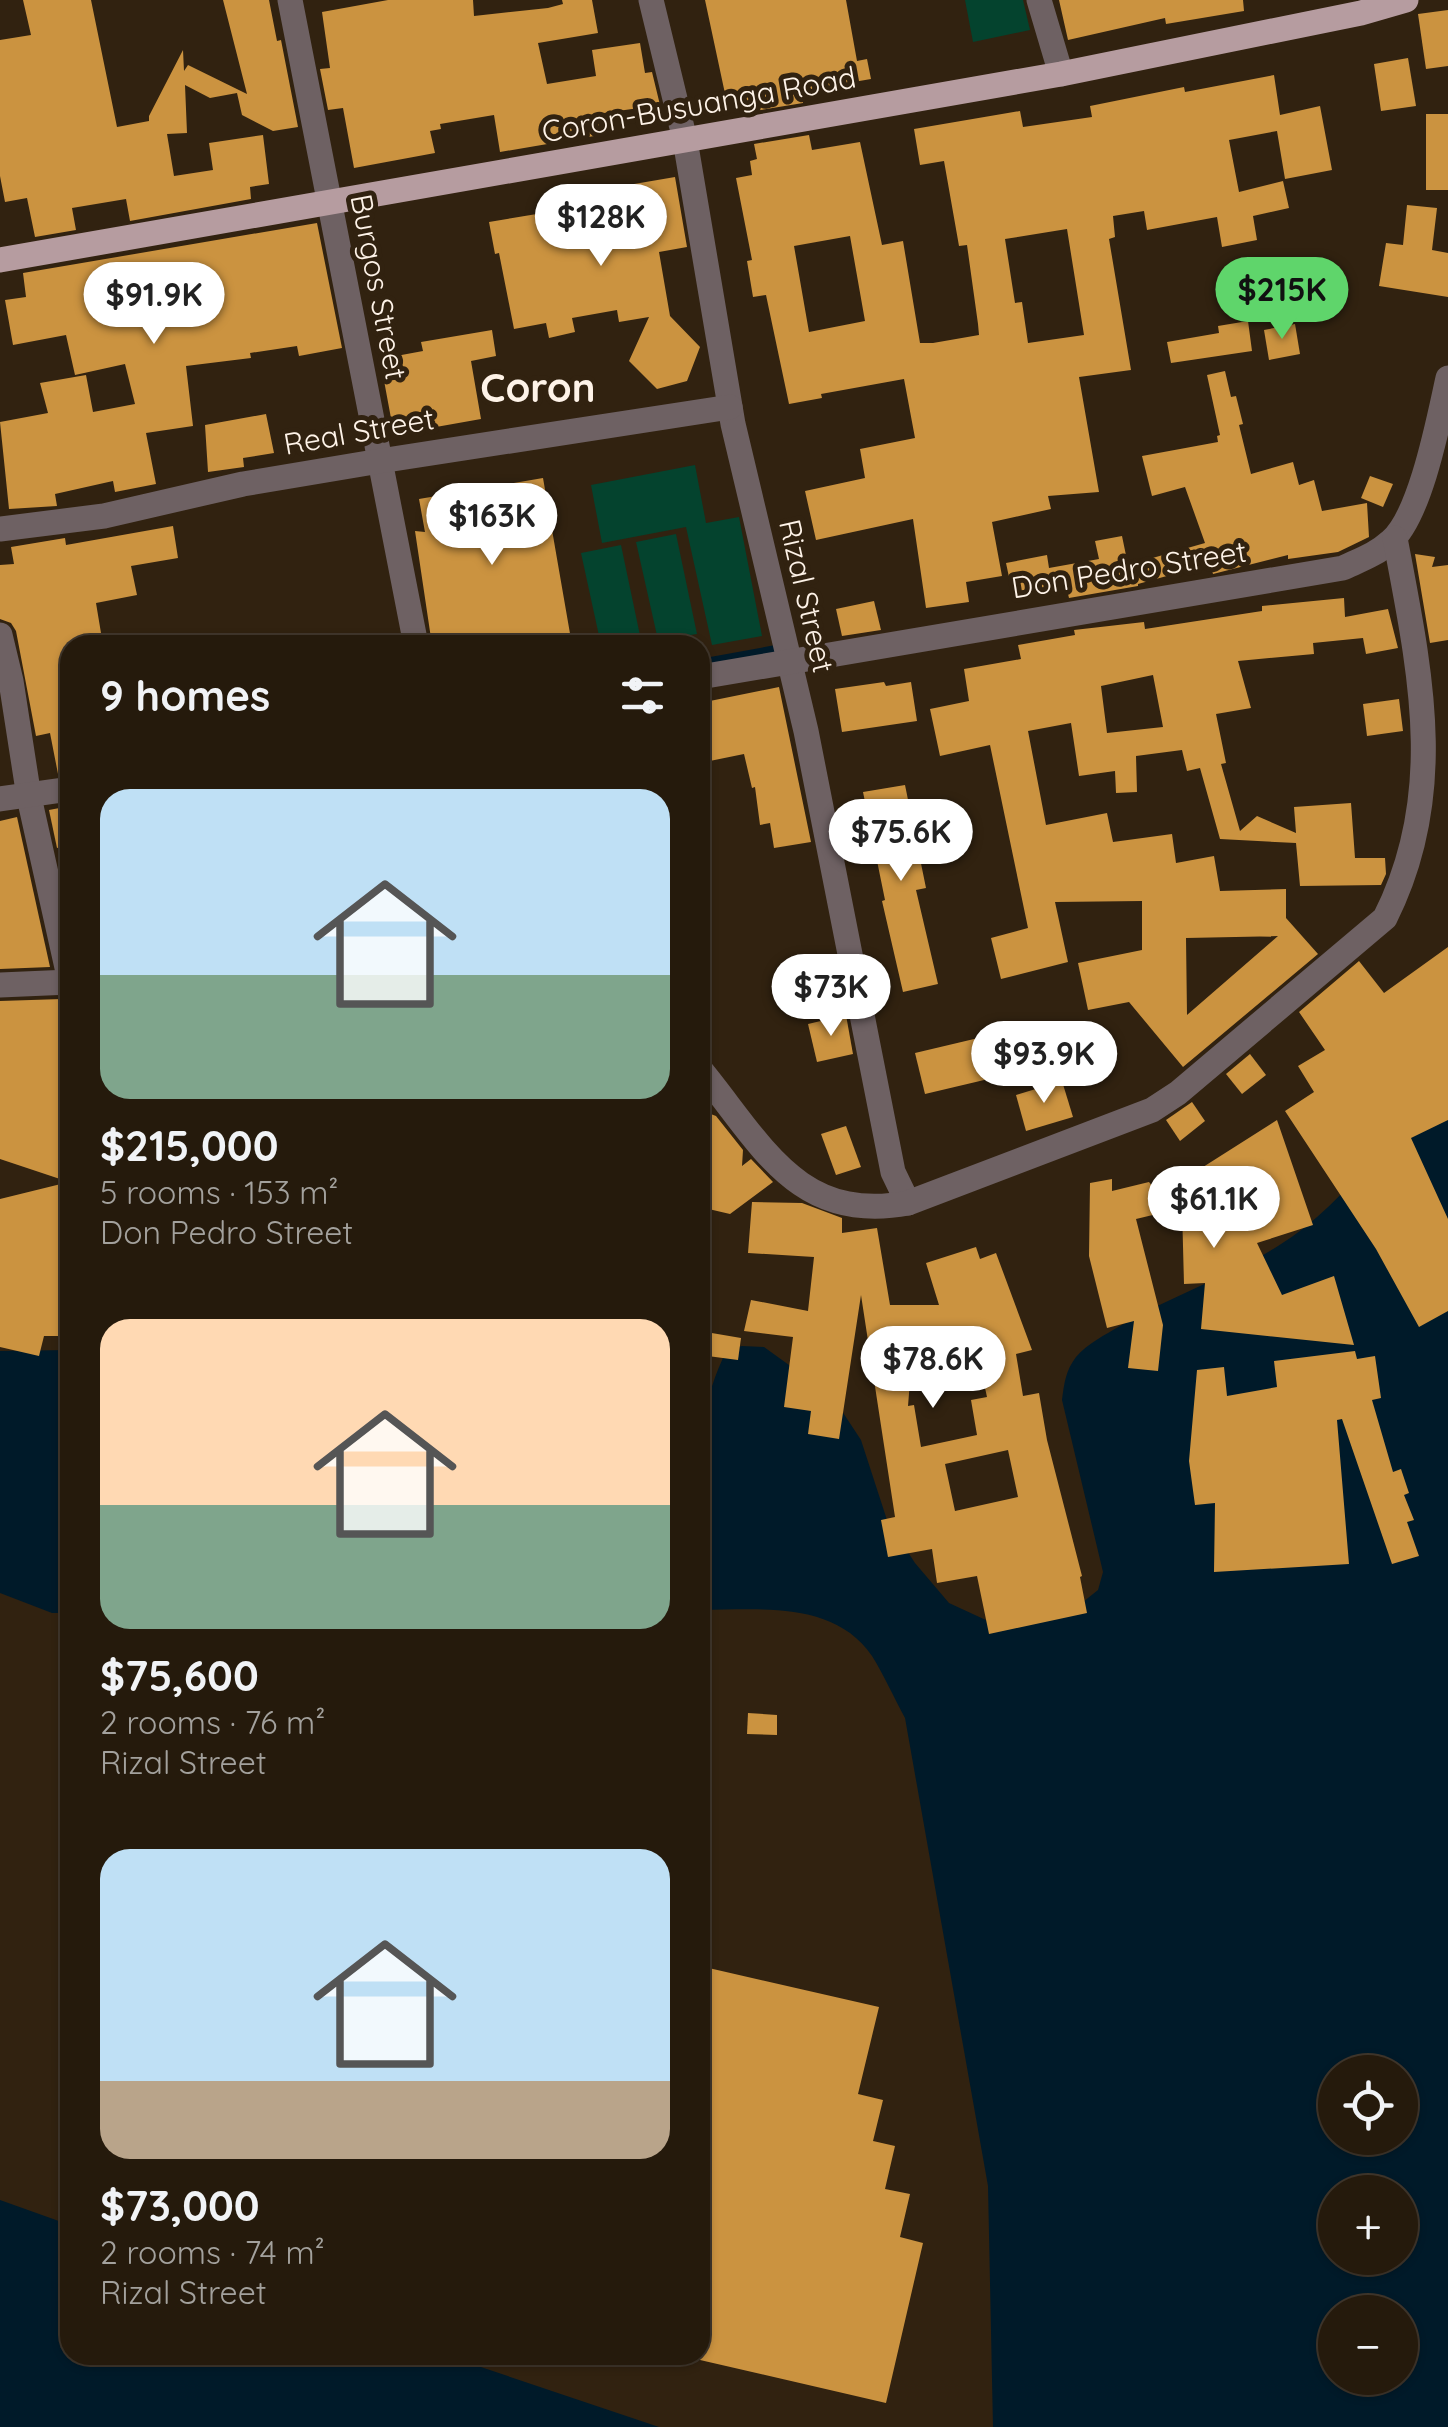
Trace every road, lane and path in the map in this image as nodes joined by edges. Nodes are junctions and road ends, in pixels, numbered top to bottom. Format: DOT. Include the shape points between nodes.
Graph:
graph roads {
  1 [pos="290,0"];
  2 [pos="651,0"];
  3 [pos="1039,0"];
  4 [pos="1406,0"];
  5 [pos="1060,74"];
  6 [pos="685,140"];
  7 [pos="328,200"];
  8 [pos="0,260"];
  9 [pos="1448,378"];
  10 [pos="730,407"];
  11 [pos="1444,415"];
  12 [pos="380,460"];
  13 [pos="0,530"];
  14 [pos="1395,538"];
  15 [pos="414,635"];
  16 [pos="0,636"];
  17 [pos="788,663"];
  18 [pos="710,675"];
  19 [pos="60,792"];
  20 [pos="29,797"];
  21 [pos="0,798"];
  22 [pos="60,936"];
  23 [pos="60,982"];
  24 [pos="0,986"];
  25 [pos="710,1081"];
  26 [pos="908,1204"];
  1 -- 7 [label="street, Burgos Street"];
  2 -- 6 [label="street, Rizal Street"];
  3 -- 5 [label="street"];
  4 -- 5 [label="main road, Coron-Busuanga Road"];
  5 -- 6 [label="main road, Coron-Busuanga Road"];
  6 -- 7 [label="main road, Coron-Busuanga Road"];
  6 -- 10 [label="street, Rizal Street"];
  7 -- 8 [label="main road, Coron-Busuanga Road"];
  7 -- 12 [label="street, Burgos Street"];
  9 -- 11 [label="street"];
  10 -- 12 [label="street, Real Street"];
  10 -- 17 [label="street, Rizal Street"];
  11 -- 14 [label="street" via="1415,502"];
  12 -- 13 [label="street, Real Street" via="104,516"];
  12 -- 15 [label="street, Burgos Street"];
  14 -- 17 [label="street, Don Pedro Street" via="1343,568"];
  14 -- 26 [label="street" via="1429,751 1414,856 1385,918 1152,1110"];
  16 -- 20 [label="street"];
  17 -- 18 [label="street, Don Pedro Street"];
  17 -- 26 [label="street, Rizal Street" via="893,1172"];
  19 -- 20 [label="street"];
  20 -- 21 [label="street"];
  20 -- 22 [label="street"];
  23 -- 24 [label="street"];
  25 -- 26 [label="street" via="797,1183 854,1207"];
}
